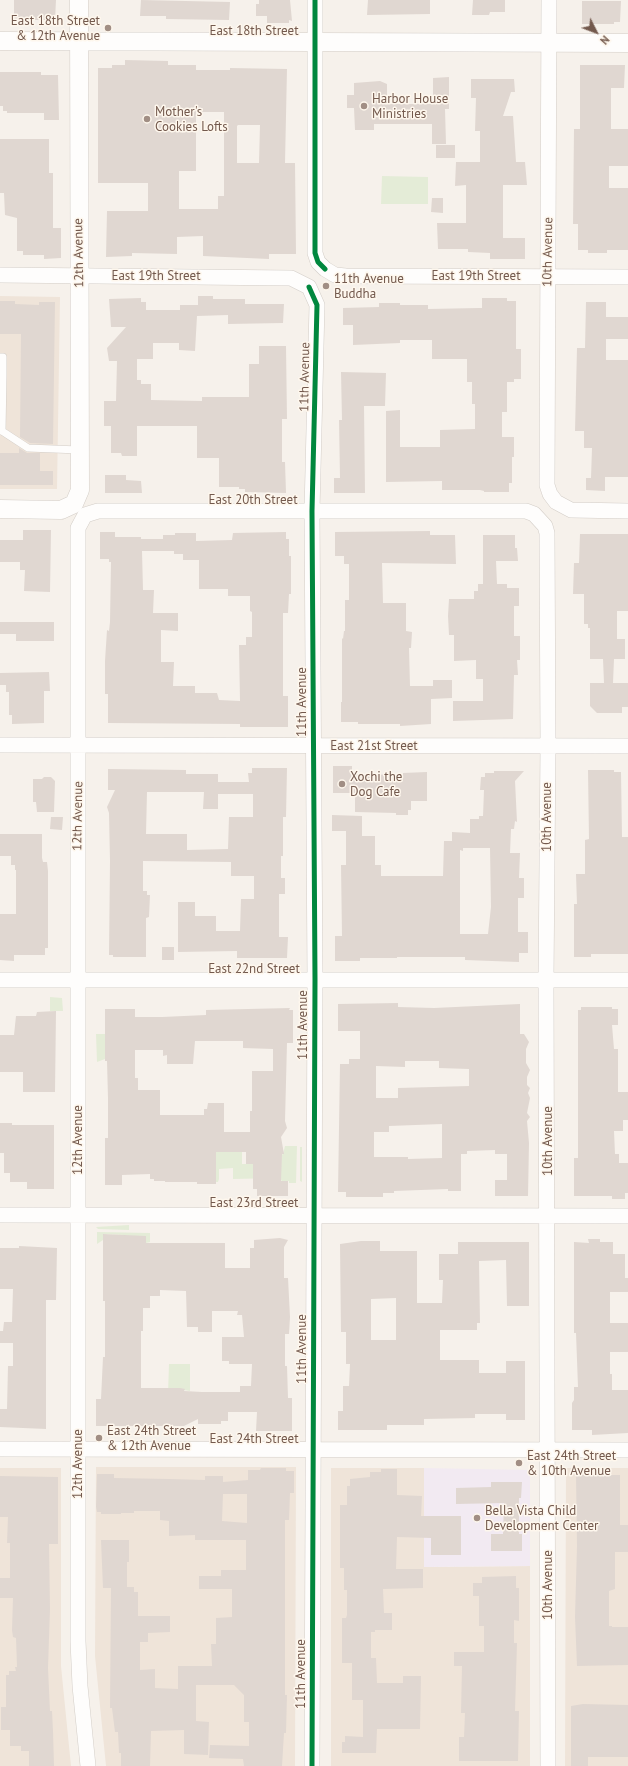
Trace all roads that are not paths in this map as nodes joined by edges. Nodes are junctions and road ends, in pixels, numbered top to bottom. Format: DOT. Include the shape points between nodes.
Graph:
graph roads {
  1 [pos="80,0"];
  2 [pos="314,0"];
  3 [pos="549,0"];
  4 [pos="0,41"];
  5 [pos="79,42"];
  6 [pos="314,42"];
  7 [pos="549,43"];
  8 [pos="628,43"];
  9 [pos="0,275"];
  10 [pos="80,275"];
  11 [pos="548,276"];
  12 [pos="628,277"];
  13 [pos="309,287"];
  14 [pos="0,356"];
  15 [pos="1,376"];
  16 [pos="1,404"];
  17 [pos="1,431"];
  18 [pos="79,450"];
  19 [pos="0,509"];
  20 [pos="79,510"];
  21 [pos="312,511"];
  22 [pos="628,511"];
  23 [pos="540,518"];
  24 [pos="0,745"];
  25 [pos="79,745"];
  26 [pos="313,746"];
  27 [pos="548,746"];
  28 [pos="628,746"];
  29 [pos="77,979"];
  30 [pos="0,980"];
  31 [pos="314,980"];
  32 [pos="546,980"];
  33 [pos="628,980"];
  34 [pos="0,1214"];
  35 [pos="79,1214"];
  36 [pos="313,1215"];
  37 [pos="548,1216"];
  38 [pos="628,1216"];
  39 [pos="0,1449"];
  40 [pos="78,1449"];
  41 [pos="312,1450"];
  42 [pos="548,1450"];
  43 [pos="628,1450"];
  44 [pos="88,1766"];
  45 [pos="312,1766"];
  46 [pos="548,1766"];
  1 -- 5 [label="street, 12th Avenue"];
  2 -- 6 [label="street"];
  3 -- 7 [label="street, 10th Avenue"];
  4 -- 5 [label="street, East 18th Street"];
  5 -- 6 [label="street, East 18th Street"];
  5 -- 10 [label="street, 12th Avenue"];
  6 -- 7 [label="street, East 18th Street"];
  6 -- 11 [label="street, East 19th Street" via="315,253 318,262 325,269 346,276"];
  7 -- 8 [label="street, East 18th Street"];
  7 -- 11 [label="street, 10th Avenue"];
  9 -- 10 [label="street, East 19th Street"];
  10 -- 13 [label="street, East 19th Street" via="291,278"];
  10 -- 18 [label="street, 12th Avenue"];
  11 -- 12 [label="street, East 19th Street"];
  11 -- 22 [label="street, 10th Avenue" via="547,485 550,494 556,502 567,508 582,511"];
  13 -- 21 [label="street, 11th Avenue" via="317,305"];
  14 -- 15 [label="lane" via="3,356"];
  15 -- 16 [label="lane"];
  16 -- 17 [label="lane"];
  17 -- 18 [label="lane" via="28,448"];
  18 -- 20 [label="street, 12th Avenue"];
  19 -- 20 [label="street, East 20th Street"];
  20 -- 21 [label="street, East 20th Street"];
  20 -- 25 [label="street, 12th Avenue"];
  21 -- 23 [label="street, East 20th Street" via="526,511"];
  21 -- 26 [label="street, 11th Avenue"];
  23 -- 27 [label="street, 10th Avenue" via="547,533"];
  24 -- 25 [label="street, East 21st Street"];
  25 -- 26 [label="street, East 21st Street"];
  25 -- 29 [label="street, 12th Avenue"];
  26 -- 27 [label="street, East 21st Street"];
  26 -- 31 [label="street, 11th Avenue"];
  27 -- 28 [label="street, East 21st Street"];
  27 -- 32 [label="street, 10th Avenue"];
  29 -- 30 [label="street, East 22nd Street"];
  29 -- 31 [label="street, East 22nd Street"];
  29 -- 35 [label="street, 12th Avenue"];
  31 -- 32 [label="street, East 22nd Street"];
  31 -- 36 [label="street, 11th Avenue"];
  32 -- 33 [label="street, East 22nd Street"];
  32 -- 37 [label="street, 10th Avenue"];
  34 -- 35 [label="street, East 23rd Street"];
  35 -- 36 [label="street, East 23rd Street"];
  35 -- 40 [label="street, 12th Avenue"];
  36 -- 37 [label="street, East 23rd Street"];
  36 -- 41 [label="street, 11th Avenue"];
  37 -- 38 [label="street, East 23rd Street"];
  37 -- 42 [label="street, 10th Avenue"];
  39 -- 40 [label="street, East 24th Street"];
  40 -- 41 [label="street, East 24th Street"];
  40 -- 44 [label="street, 12th Avenue" via="78,1663"];
  41 -- 42 [label="street, East 24th Street"];
  41 -- 45 [label="street, 11th Avenue"];
  42 -- 43 [label="street, East 24th Street"];
  42 -- 46 [label="street, 10th Avenue"];
}
